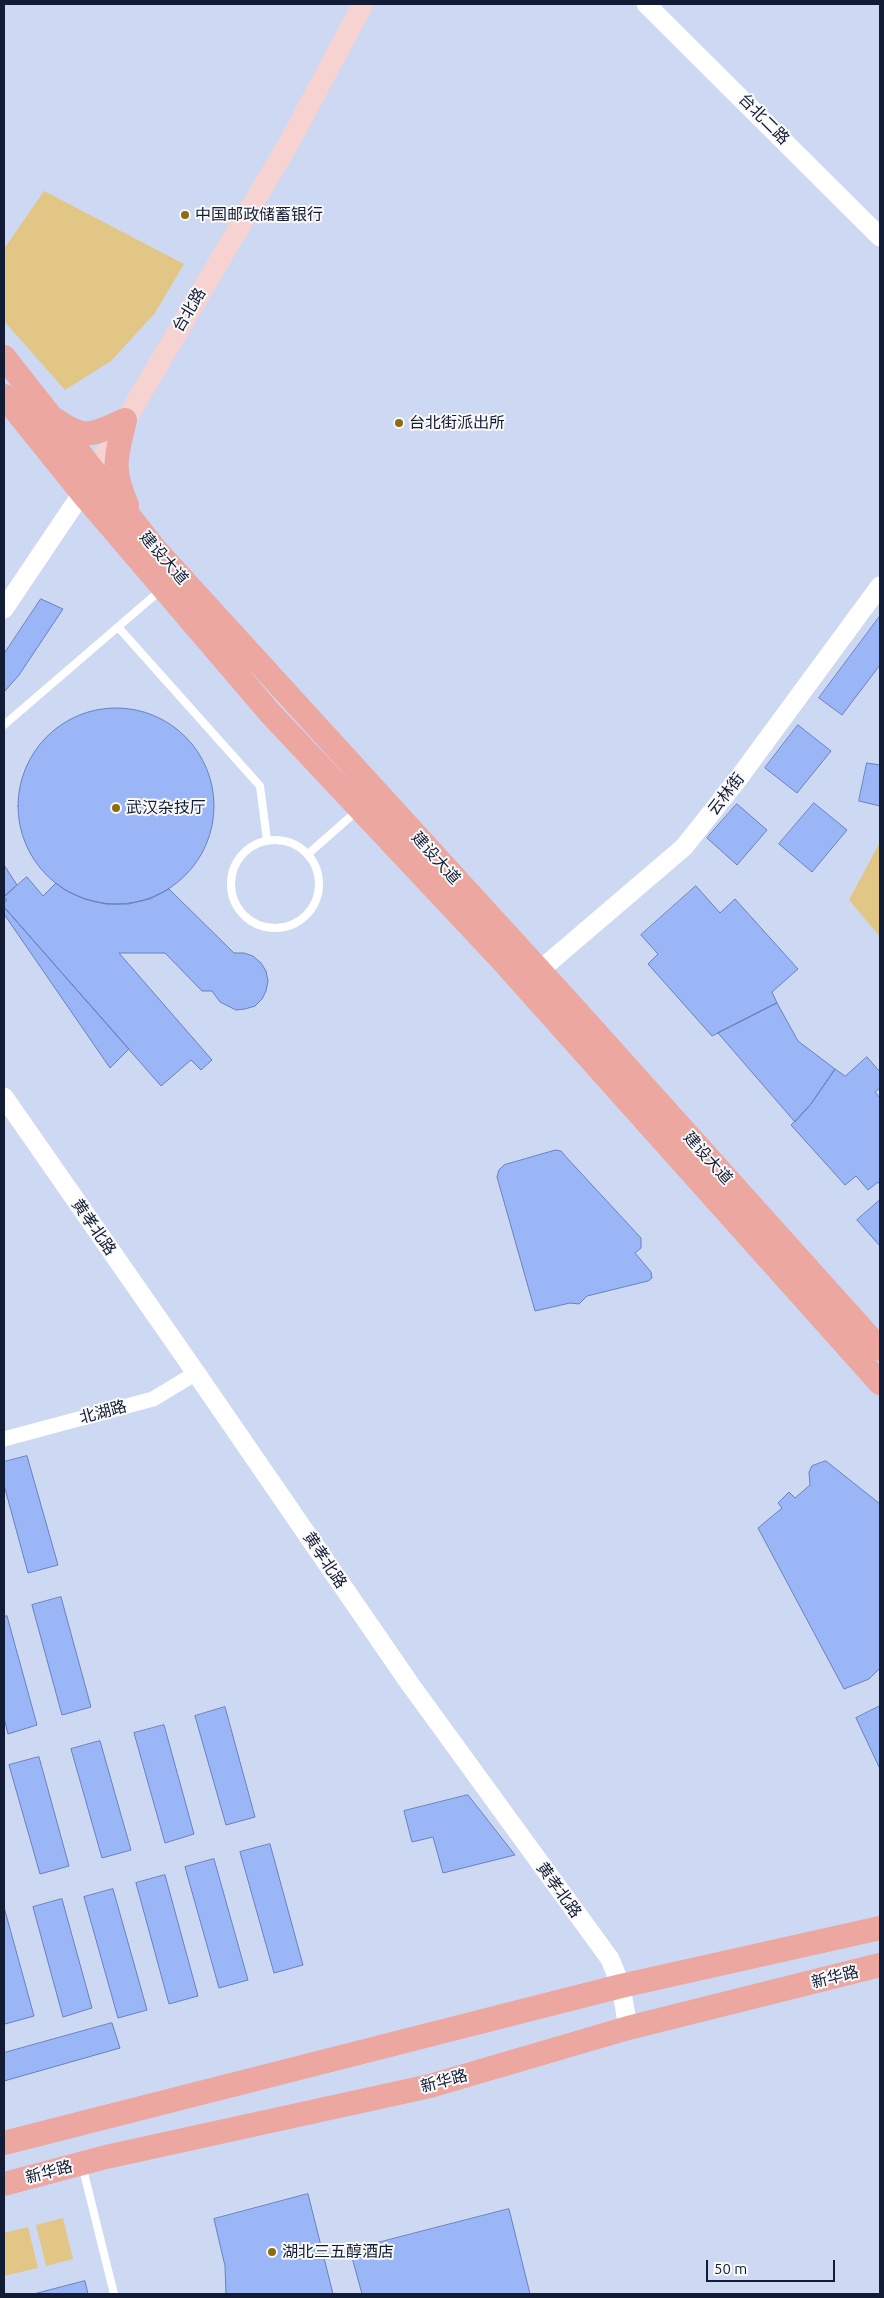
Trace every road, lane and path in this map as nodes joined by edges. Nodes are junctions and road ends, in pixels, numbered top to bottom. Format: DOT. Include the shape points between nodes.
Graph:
graph roads {
  1 [pos="363,4"];
  2 [pos="646,4"];
  3 [pos="880,237"];
  4 [pos="4,358"];
  5 [pos="4,396"];
  6 [pos="48,415"];
  7 [pos="124,420"];
  8 [pos="94,473"];
  9 [pos="82,494"];
  10 [pos="155,549"];
  11 [pos="880,586"];
  12 [pos="163,588"];
  13 [pos="4,609"];
  14 [pos="118,627"];
  15 [pos="4,725"];
  16 [pos="359,809"];
  17 [pos="267,840"];
  18 [pos="308,854"];
  19 [pos="539,971"];
  20 [pos="4,1097"];
  21 [pos="880,1349"];
  22 [pos="196,1373"];
  23 [pos="880,1383"];
  24 [pos="4,1438"];
  25 [pos="880,1928"];
  26 [pos="880,1965"];
  27 [pos="620,1986"];
  28 [pos="628,2028"];
  29 [pos="4,2143"];
  30 [pos="81,2163"];
  31 [pos="4,2184"];
  32 [pos="114,2294"];
  1 -- 7 [label="main road, 台北路" via="290,141"];
  2 -- 3 [label="street, 台北二路"];
  4 -- 6 [label="main road, 建设大道"];
  5 -- 9 [label="main road, 建设大道"];
  6 -- 7 [label="main road" via="77,434 98,431"];
  6 -- 8 [label="main road, 建设大道"];
  7 -- 8 [label="main road, 台北路"];
  7 -- 10 [label="main road" via="115,460 119,486 130,511"];
  8 -- 9 [label="main road, 台北路"];
  8 -- 10 [label="main road, 建设大道"];
  9 -- 12 [label="main road, 建设大道"];
  9 -- 13 [label="street, 台北路"];
  10 -- 19 [label="main road, 建设大道"];
  11 -- 19 [label="street, 云林街" via="684,847"];
  12 -- 14 [label="lane"];
  12 -- 16 [label="main road, 建设大道" via="270,713"];
  14 -- 15 [label="lane"];
  14 -- 17 [label="lane" via="260,786"];
  16 -- 18 [label="lane"];
  16 -- 23 [label="main road, 建设大道" via="500,958"];
  17 -- 18 [label="lane" via="282,840"];
  17 -- 18 [label="lane" via="241,856 231,883 240,910 263,926 277,928 290,925 312,908 318,896 319,882 316,867"];
  19 -- 21 [label="main road, 建设大道"];
  20 -- 22 [label="street, 黄孝北路"];
  22 -- 24 [label="street, 北湖路" via="153,1399"];
  22 -- 27 [label="street, 黄孝北路" via="410,1684 610,1959"];
  25 -- 27 [label="main road"];
  26 -- 28 [label="main road, 新华路"];
  27 -- 28 [label="street, 黄孝北路"];
  27 -- 29 [label="main road"];
  28 -- 30 [label="main road, 新华路" via="430,2086"];
  30 -- 31 [label="main road, 新华路"];
  30 -- 32 [label="lane"];
}
